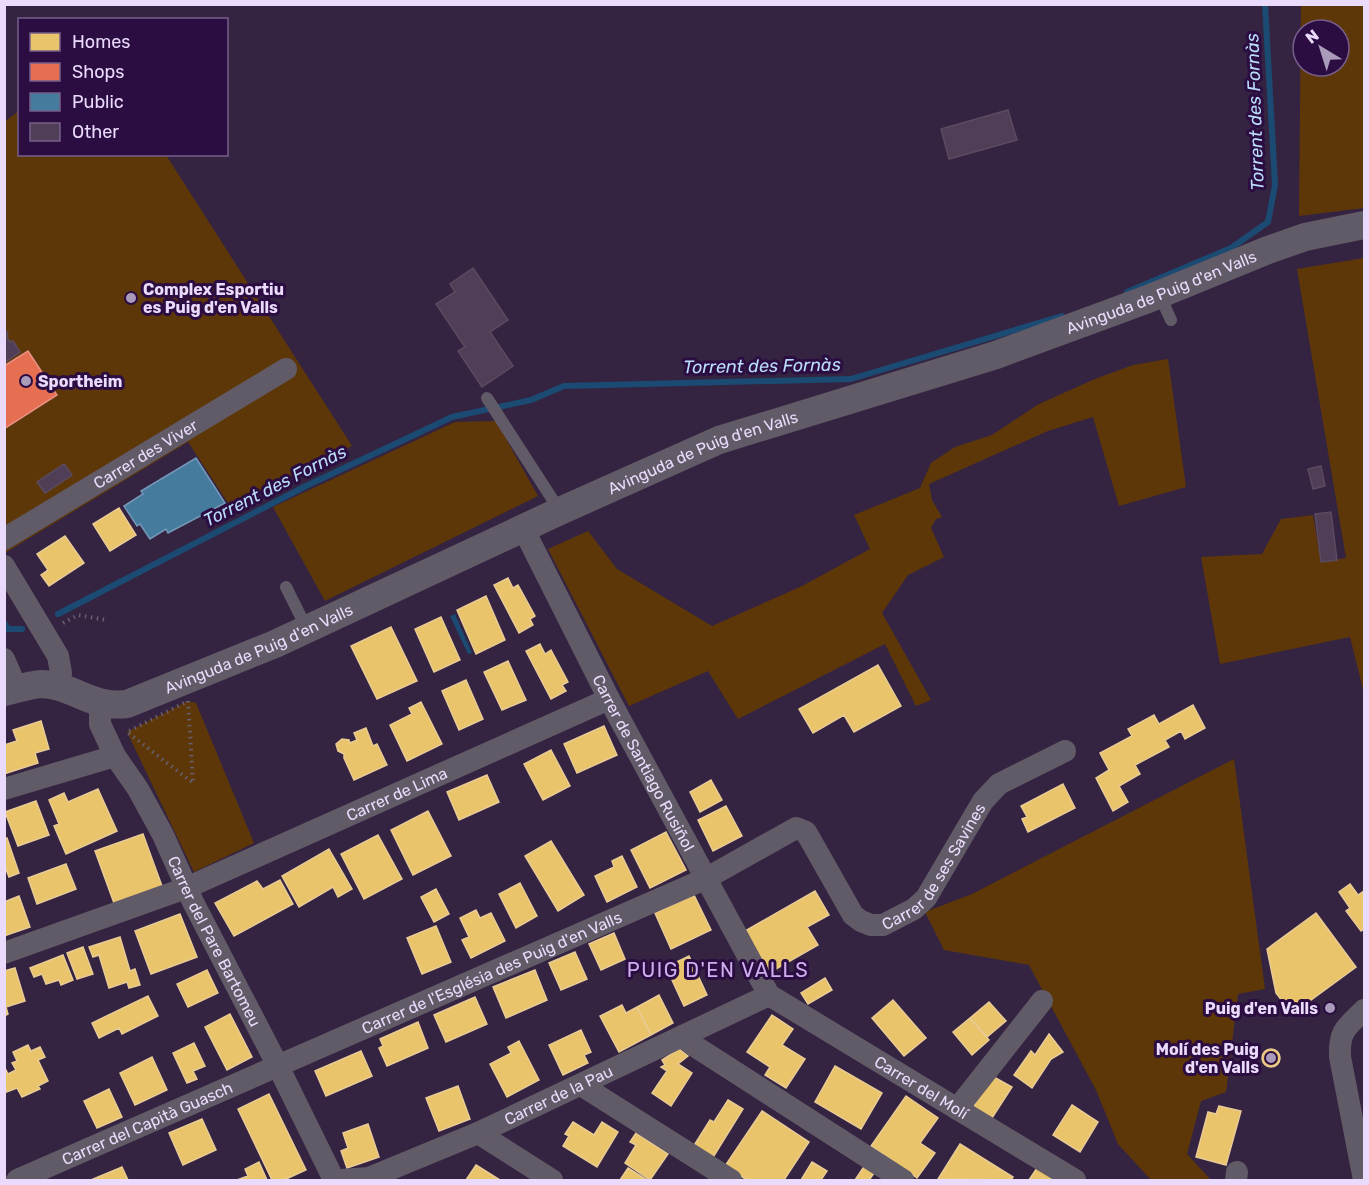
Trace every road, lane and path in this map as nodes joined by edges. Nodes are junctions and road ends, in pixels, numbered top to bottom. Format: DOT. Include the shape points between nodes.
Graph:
graph roads {
  1 [pos="1365,225"];
  2 [pos="286,369"];
  3 [pos="487,398"];
  4 [pos="560,511"];
  5 [pos="523,528"];
  6 [pos="4,540"];
  7 [pos="4,566"];
  8 [pos="286,587"];
  9 [pos="107,620"];
  10 [pos="61,624"];
  11 [pos="307,629"];
  12 [pos="4,659"];
  13 [pos="59,687"];
  14 [pos="11,691"];
  15 [pos="609,699"];
  16 [pos="188,700"];
  17 [pos="100,703"];
  18 [pos="1065,751"];
  19 [pos="115,756"];
  20 [pos="4,789"];
  21 [pos="705,879"];
  22 [pos="186,888"];
  23 [pos="4,953"];
  24 [pos="769,995"];
  25 [pos="1042,1001"];
  26 [pos="1365,1010"];
  27 [pos="683,1036"];
  28 [pos="278,1066"];
  29 [pos="581,1085"];
  30 [pos="957,1109"];
  31 [pos="477,1133"];
  32 [pos="371,1179"];
  33 [pos="17,1180"];
  34 [pos="334,1180"];
  35 [pos="342,1180"];
  36 [pos="552,1180"];
  37 [pos="731,1180"];
  38 [pos="903,1180"];
  39 [pos="1075,1180"];
  40 [pos="1364,1180"];
  1 -- 4 [label="street, Avinguda de Puig d'en Valls" via="1305,237 1165,307 996,354 719,440"];
  2 -- 6 [label="street, Carrer des Viver"];
  3 -- 4 [label="lane"];
  4 -- 5 [label="street, Avinguda de Puig d'en Valls"];
  5 -- 11 [label="street, Avinguda de Puig d'en Valls"];
  5 -- 15 [label="street, Carrer de Santiago Rusiñol"];
  7 -- 13 [label="street" via="58,656"];
  8 -- 11 [label="lane"];
  9 -- 10 [label="path" via="78,615"];
  11 -- 17 [label="street, Avinguda de Puig d'en Valls" via="147,697 127,704"];
  12 -- 14 [label="street"];
  13 -- 14 [label="street" via="43,684"];
  13 -- 17 [label="street, Avinguda de Puig d'en Valls"];
  15 -- 21 [label="street, Carrer de Santiago Rusiñol"];
  15 -- 22 [label="street, Carrer de Lima"];
  16 -- 16 [label="path" via="191,748 193,783 127,732"];
  17 -- 19 [label="street, Carrer del Pare Bartomeu" via="100,724"];
  18 -- 21 [label="street, Carrer de ses Savines" via="999,784 983,801 926,898 883,925 871,925 853,915 806,832 796,828"];
  19 -- 20 [label="street"];
  19 -- 22 [label="street, Carrer del Pare Bartomeu" via="163,835"];
  21 -- 24 [label="street, Carrer de Santiago Rusiñol"];
  21 -- 28 [label="street, Carrer de l'Església des Puig d'en Valls"];
  22 -- 23 [label="street, Carrer de Lima"];
  22 -- 28 [label="street, Carrer del Pare Bartomeu"];
  24 -- 27 [label="street, Carrer de la Pau"];
  24 -- 30 [label="street, Carrer del Molí"];
  25 -- 30 [label="street"];
  26 -- 40 [label="street" via="1340,1039 1340,1057"];
  27 -- 29 [label="street, Carrer de la Pau"];
  27 -- 38 [label="street"];
  28 -- 33 [label="street, Carrer del Capità Guasch"];
  28 -- 34 [label="street, Carrer del Pare Bartomeu"];
  29 -- 31 [label="street, Carrer de la Pau"];
  29 -- 37 [label="street"];
  30 -- 39 [label="street, Carrer del Molí"];
  31 -- 32 [label="street, Carrer de la Pau"];
  31 -- 36 [label="street"];
  32 -- 35 [label="street, Carrer de la Pau"];
}
